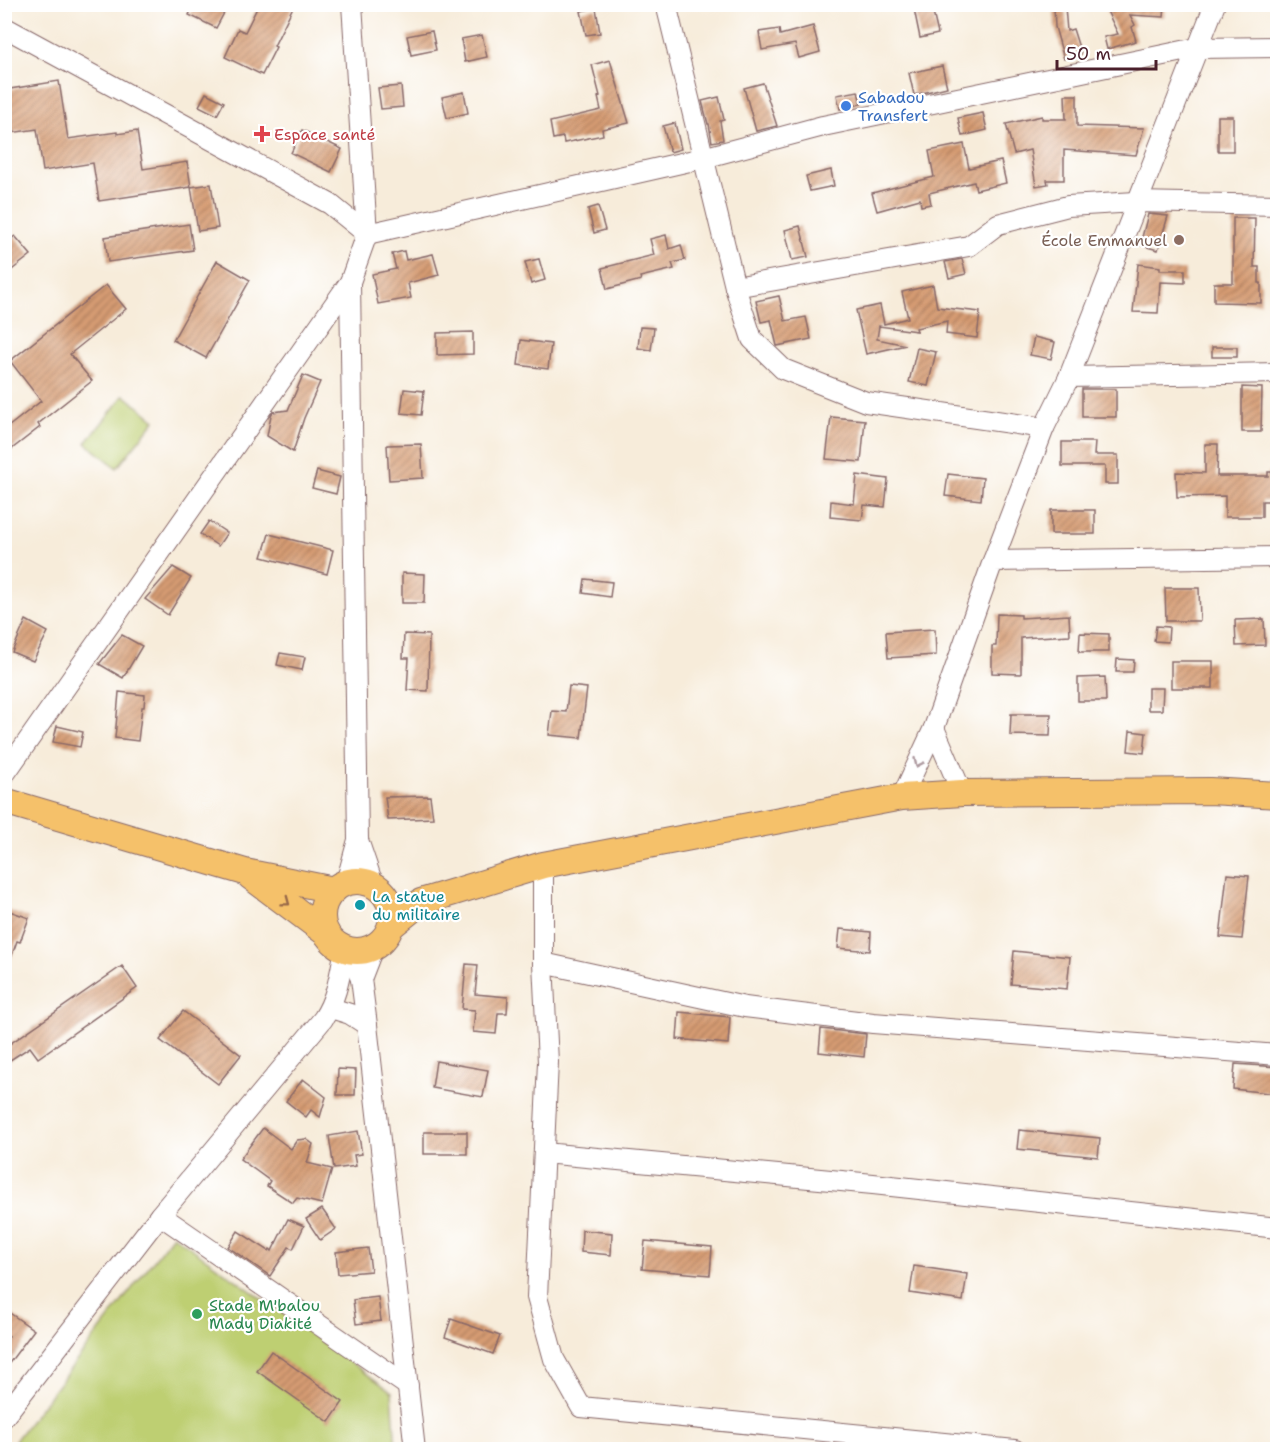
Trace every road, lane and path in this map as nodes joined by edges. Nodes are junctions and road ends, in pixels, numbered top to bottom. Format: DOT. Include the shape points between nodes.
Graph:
graph roads {
  1 [pos="352,4"];
  2 [pos="666,4"];
  3 [pos="1215,4"];
  4 [pos="4,27"];
  5 [pos="1278,47"];
  6 [pos="1197,48"];
  7 [pos="703,158"];
  8 [pos="1136,202"];
  9 [pos="1278,205"];
  10 [pos="367,234"];
  11 [pos="350,282"];
  12 [pos="735,287"];
  13 [pos="1278,373"];
  14 [pos="1069,377"];
  15 [pos="1044,428"];
  16 [pos="1278,557"];
  17 [pos="993,561"];
  18 [pos="934,728"];
  19 [pos="4,775"];
  20 [pos="962,793"];
  21 [pos="1278,795"];
  22 [pos="902,797"];
  23 [pos="4,801"];
  24 [pos="358,840"];
  25 [pos="543,865"];
  26 [pos="245,872"];
  27 [pos="340,886"];
  28 [pos="378,888"];
  29 [pos="421,902"];
  30 [pos="391,926"];
  31 [pos="349,945"];
  32 [pos="543,963"];
  33 [pos="331,1008"];
  34 [pos="368,1025"];
  35 [pos="1278,1055"];
  36 [pos="543,1153"];
  37 [pos="160,1215"];
  38 [pos="1278,1228"];
  39 [pos="408,1386"];
  40 [pos="4,1418"];
  41 [pos="415,1449"];
  42 [pos="1015,1449"];
  1 -- 10 [label="street"];
  2 -- 7 [label="street"];
  3 -- 6 [label="street"];
  4 -- 10 [label="street" via="330,204"];
  5 -- 6 [label="street"];
  6 -- 7 [label="street" via="823,126"];
  6 -- 8 [label="street"];
  7 -- 10 [label="street"];
  7 -- 12 [label="street"];
  8 -- 9 [label="street"];
  8 -- 12 [label="street" via="1068,206 998,224 969,246"];
  8 -- 14 [label="street"];
  10 -- 11 [label="street"];
  11 -- 19 [label="street"];
  11 -- 24 [label="street"];
  12 -- 15 [label="street" via="752,339 783,369 866,402"];
  13 -- 14 [label="street"];
  14 -- 15 [label="street"];
  15 -- 17 [label="street"];
  16 -- 17 [label="street"];
  17 -- 18 [label="street"];
  18 -- 20 [label="street"];
  18 -- 22 [label="street, one-way"];
  20 -- 21 [label="main road" via="1210,791"];
  20 -- 22 [label="main road"];
  22 -- 25 [label="main road"];
  23 -- 26 [label="main road"];
  24 -- 27 [label="street"];
  24 -- 28 [label="street"];
  25 -- 29 [label="main road"];
  25 -- 32 [label="street"];
  26 -- 27 [label="main road"];
  26 -- 31 [label="main road, one-way"];
  27 -- 28 [label="main road" via="359,881"];
  27 -- 31 [label="main road" via="326,899 322,922"];
  28 -- 29 [label="main road"];
  28 -- 30 [label="main road" via="390,903"];
  29 -- 30 [label="main road"];
  30 -- 31 [label="main road" via="381,943"];
  31 -- 33 [label="street"];
  31 -- 34 [label="street" via="361,979"];
  32 -- 35 [label="street" via="745,1007 873,1023"];
  32 -- 36 [label="street" via="548,1062"];
  33 -- 34 [label="street"];
  33 -- 37 [label="street"];
  34 -- 39 [label="street"];
  36 -- 38 [label="street"];
  36 -- 42 [label="street" via="537,1297 554,1359 582,1407"];
  37 -- 39 [label="street"];
  37 -- 40 [label="street"];
  39 -- 41 [label="street"];
}
